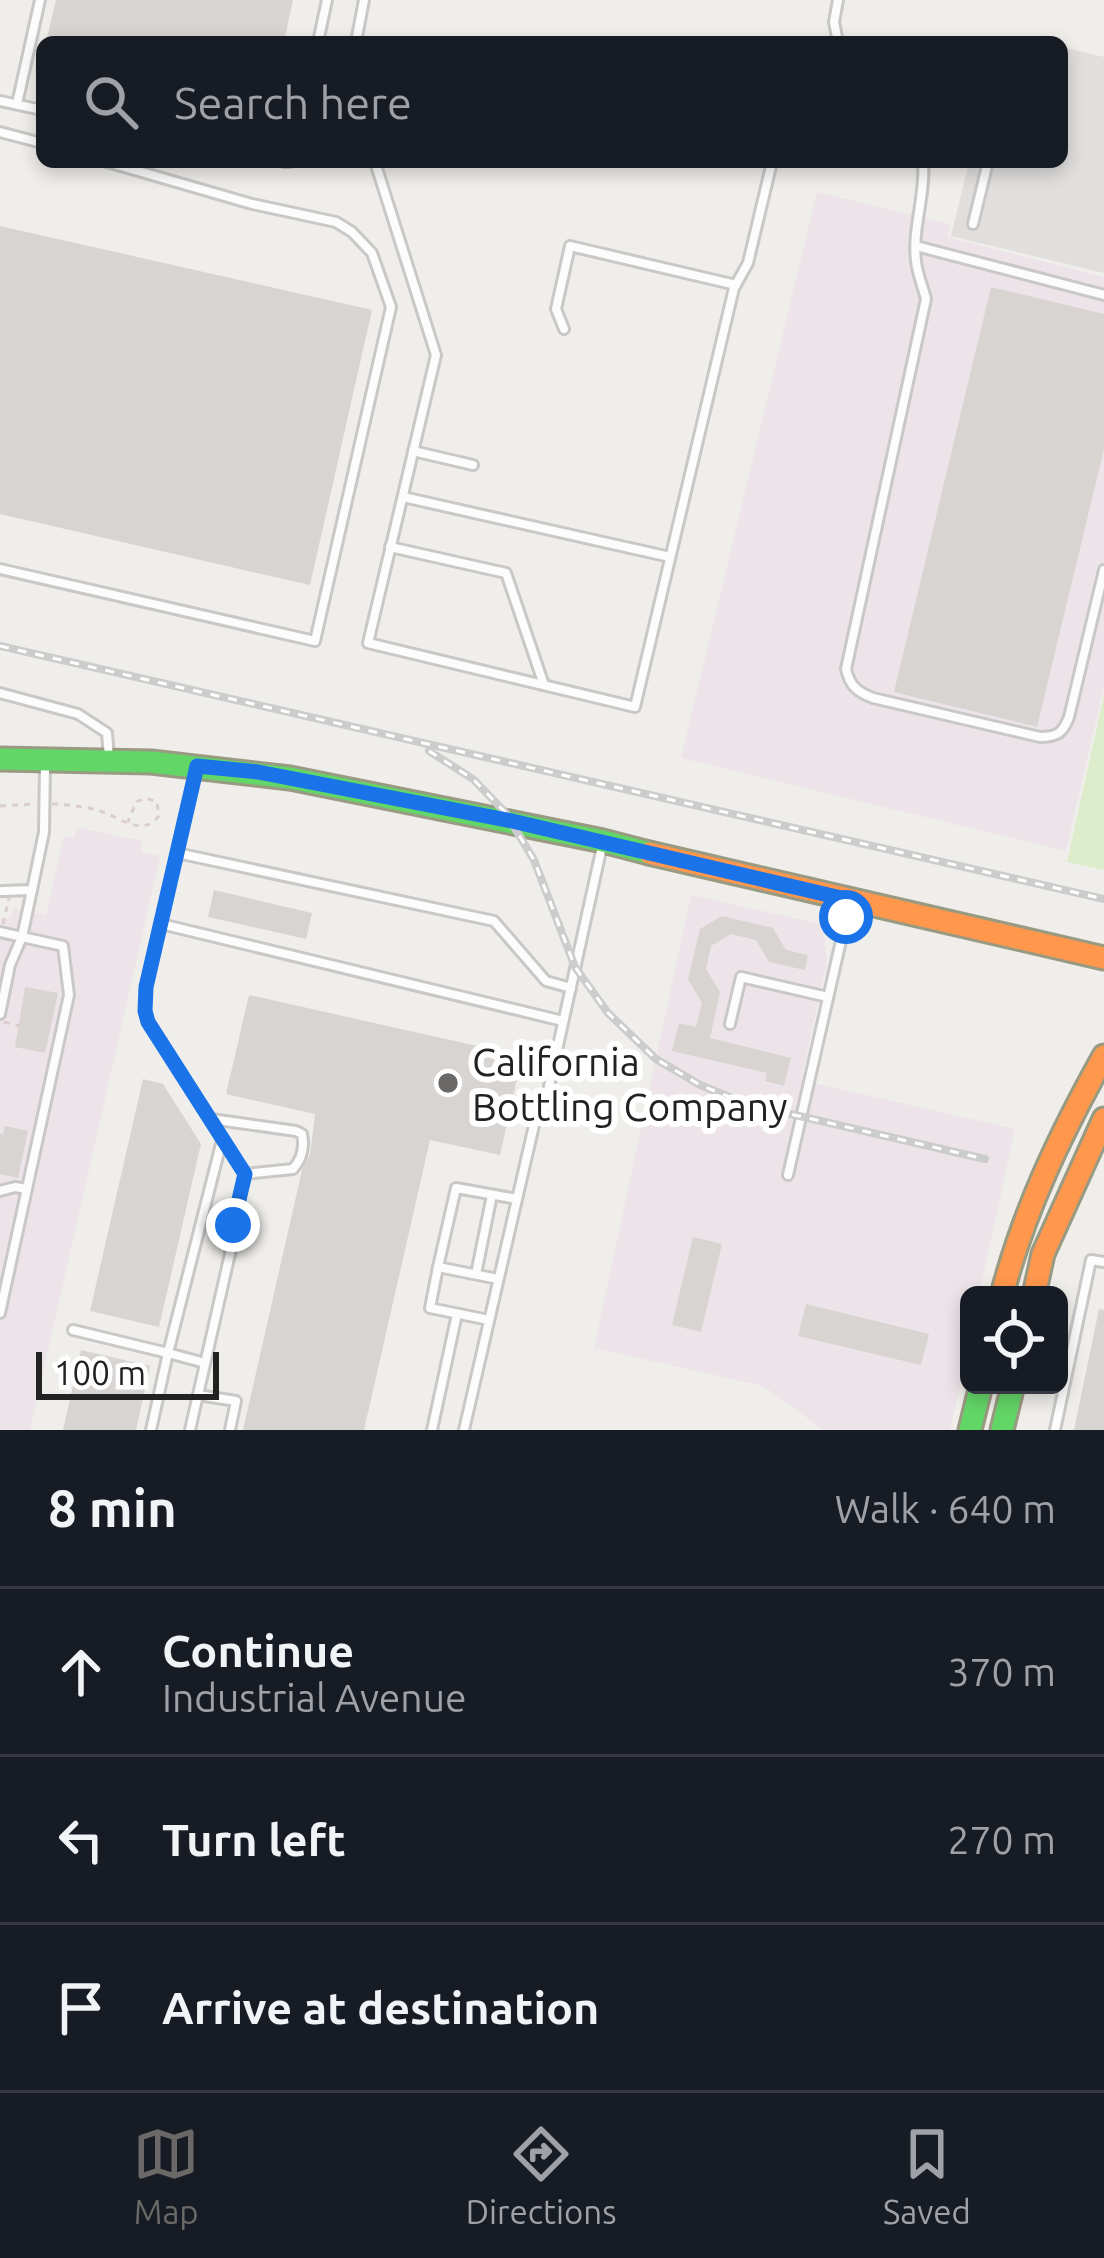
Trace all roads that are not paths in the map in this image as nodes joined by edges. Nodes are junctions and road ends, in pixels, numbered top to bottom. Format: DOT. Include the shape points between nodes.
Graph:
graph roads {
  1 [pos="40,0"];
  2 [pos="327,0"];
  3 [pos="364,0"];
  4 [pos="838,0"];
  5 [pos="319,36"];
  6 [pos="357,36"];
  7 [pos="835,36"];
  8 [pos="0,100"];
  9 [pos="17,104"];
  10 [pos="36,109"];
  11 [pos="0,132"];
  12 [pos="36,141"];
  13 [pos="128,168"];
  14 [pos="377,168"];
  15 [pos="771,168"];
  16 [pos="923,168"];
  17 [pos="987,168"];
  18 [pos="973,224"];
  19 [pos="916,246"];
  20 [pos="736,285"];
  21 [pos="1104,295"];
  22 [pos="564,328"];
  23 [pos="413,451"];
  24 [pos="473,465"];
  25 [pos="403,496"];
  26 [pos="391,547"];
  27 [pos="670,557"];
  28 [pos="0,569"];
  29 [pos="1104,570"];
  30 [pos="544,685"];
  31 [pos="0,694"];
  32 [pos="46,758"];
  33 [pos="0,759"];
  34 [pos="110,760"];
  35 [pos="197,766"];
  36 [pos="603,841"];
  37 [pos="177,853"];
  38 [pos="32,890"];
  39 [pos="6,891"];
  40 [pos="850,900"];
  41 [pos="161,924"];
  42 [pos="1,932"];
  43 [pos="22,937"];
  44 [pos="1104,958"];
  45 [pos="571,988"];
  46 [pos="828,997"];
  47 [pos="0,1018"];
  48 [pos="563,1021"];
  49 [pos="730,1024"];
  50 [pos="1104,1056"];
  51 [pos="210,1119"];
  52 [pos="1104,1119"];
  53 [pos="222,1139"];
  54 [pos="245,1174"];
  55 [pos="788,1175"];
  56 [pos="27,1189"];
  57 [pos="0,1191"];
  58 [pos="492,1195"];
  59 [pos="517,1199"];
  60 [pos="1104,1262"];
  61 [pos="438,1267"];
  62 [pos="476,1274"];
  63 [pos="498,1279"];
  64 [pos="1004,1286"];
  65 [pos="1036,1286"];
  66 [pos="0,1313"];
  67 [pos="457,1314"];
  68 [pos="489,1321"];
  69 [pos="73,1330"];
  70 [pos="168,1353"];
  71 [pos="205,1364"];
  72 [pos="979,1394"];
  73 [pos="1011,1394"];
  74 [pos="198,1395"];
  75 [pos="151,1430"];
  76 [pos="190,1430"];
  77 [pos="230,1430"];
  78 [pos="432,1430"];
  79 [pos="464,1430"];
  80 [pos="970,1430"];
  81 [pos="1002,1430"];
  82 [pos="1054,1430"];
  1 -- 9 [label="lane"];
  2 -- 5 [label="lane"];
  3 -- 6 [label="lane"];
  4 -- 7 [label="lane"];
  8 -- 9 [label="lane"];
  9 -- 10 [label="lane"];
  11 -- 12 [label="lane"];
  13 -- 28 [label="lane" via="336,222 372,253 391,307 315,640"];
  14 -- 23 [label="lane" via="436,355"];
  15 -- 20 [label="lane"];
  16 -- 19 [label="lane"];
  17 -- 18 [label="lane"];
  19 -- 21 [label="lane"];
  19 -- 29 [label="lane" via="926,299 849,682 873,698 1053,737 1069,717"];
  20 -- 22 [label="lane" via="570,246 556,310"];
  20 -- 27 [label="lane"];
  23 -- 24 [label="lane"];
  23 -- 25 [label="lane"];
  25 -- 26 [label="lane"];
  25 -- 27 [label="lane"];
  26 -- 30 [label="lane" via="506,573"];
  26 -- 30 [label="lane" via="368,644"];
  27 -- 30 [label="lane" via="635,706"];
  31 -- 34 [label="lane" via="78,714 106,733"];
  32 -- 33 [label="street"];
  32 -- 34 [label="street"];
  32 -- 38 [label="lane"];
  34 -- 35 [label="street"];
  35 -- 36 [label="street"];
  35 -- 37 [label="lane"];
  36 -- 40 [label="street"];
  36 -- 45 [label="lane"];
  37 -- 41 [label="lane"];
  37 -- 45 [label="lane" via="494,921 546,981"];
  38 -- 39 [label="lane"];
  38 -- 43 [label="lane"];
  40 -- 44 [label="street"];
  40 -- 46 [label="lane"];
  41 -- 48 [label="lane"];
  41 -- 51 [label="lane" via="145,1011"];
  42 -- 43 [label="lane"];
  43 -- 47 [label="lane"];
  43 -- 56 [label="lane" via="63,946 69,995"];
  45 -- 48 [label="lane"];
  46 -- 49 [label="lane" via="741,977"];
  46 -- 55 [label="lane"];
  48 -- 59 [label="lane"];
  50 -- 64 [label="street" via="1013,1246"];
  51 -- 53 [label="lane"];
  51 -- 54 [label="lane" via="302,1134 292,1169"];
  52 -- 65 [label="street"];
  53 -- 54 [label="lane"];
  53 -- 70 [label="lane"];
  54 -- 71 [label="lane"];
  56 -- 57 [label="lane"];
  56 -- 66 [label="lane"];
  58 -- 59 [label="lane"];
  58 -- 61 [label="lane" via="456,1188"];
  58 -- 62 [label="lane"];
  59 -- 63 [label="lane"];
  60 -- 82 [label="lane" via="1091,1259"];
  61 -- 62 [label="lane"];
  61 -- 67 [label="lane" via="430,1308"];
  62 -- 63 [label="lane"];
  63 -- 68 [label="lane"];
  67 -- 68 [label="lane"];
  67 -- 78 [label="lane"];
  68 -- 79 [label="lane"];
  69 -- 70 [label="lane"];
  70 -- 71 [label="lane"];
  70 -- 75 [label="lane"];
  71 -- 74 [label="lane"];
  72 -- 80 [label="street"];
  73 -- 81 [label="street"];
  74 -- 76 [label="lane"];
  74 -- 77 [label="lane" via="236,1401"];
}
